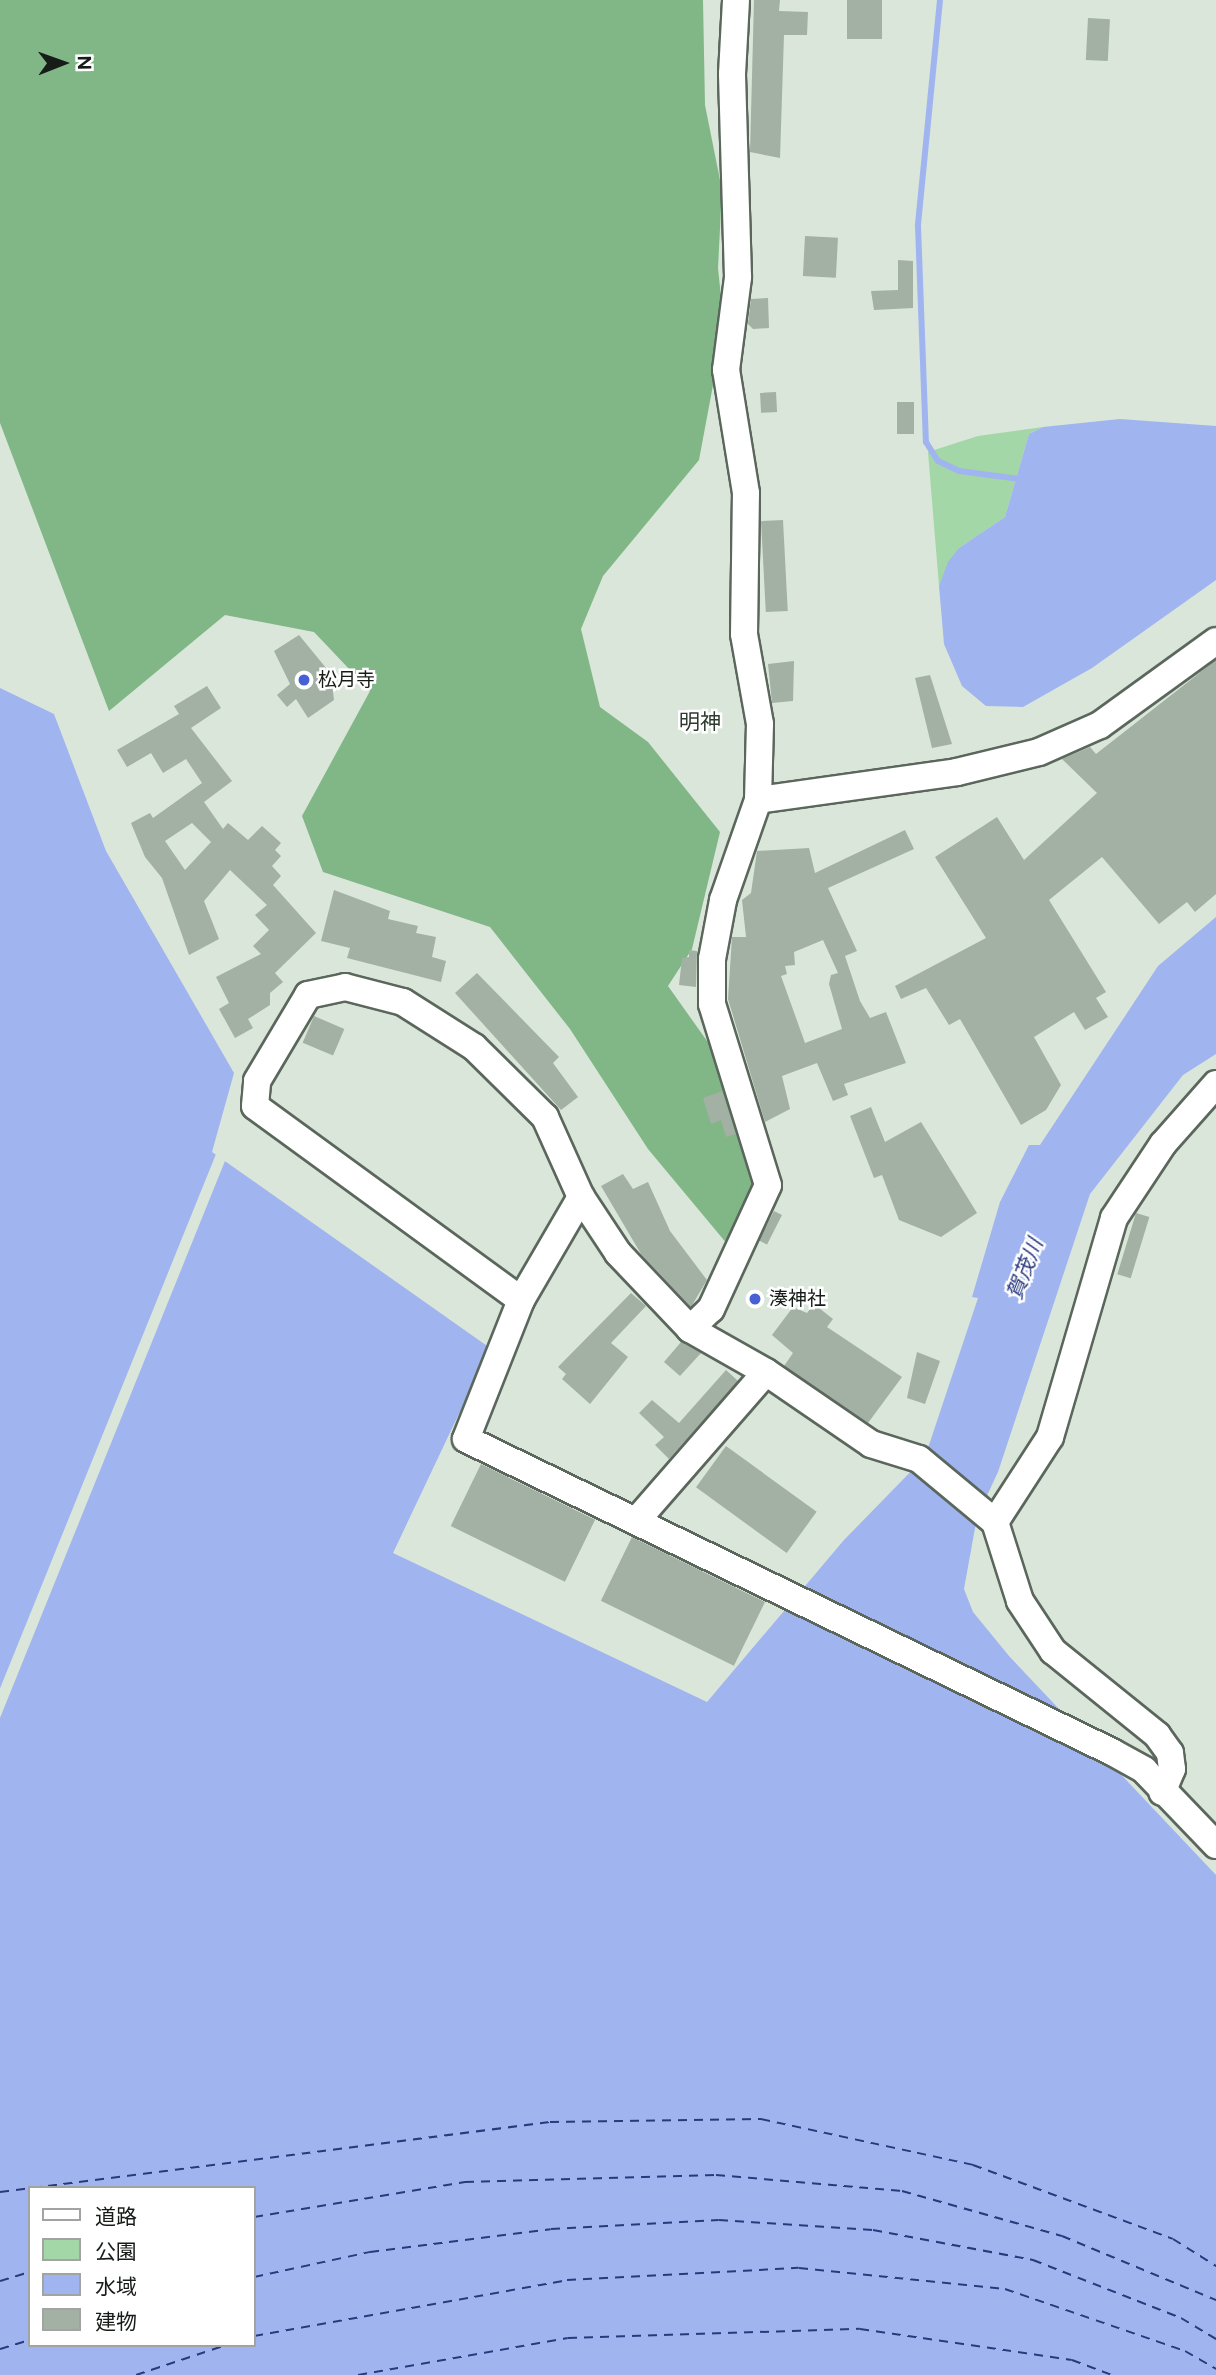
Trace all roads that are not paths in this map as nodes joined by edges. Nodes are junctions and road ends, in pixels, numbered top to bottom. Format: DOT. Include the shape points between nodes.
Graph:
graph roads {
  1 [pos="736,0"];
  2 [pos="1216,641"];
  3 [pos="758,800"];
  4 [pos="1216,1084"];
  5 [pos="581,1197"];
  6 [pos="521,1300"];
  7 [pos="690,1329"];
  8 [pos="766,1372"];
  9 [pos="988,1517"];
  10 [pos="637,1520"];
  11 [pos="1162,1792"];
  12 [pos="1216,1845"];
  1 -- 3 [label="street" via="732,74 738,277 726,370 746,492 744,634 760,724"];
  2 -- 3 [label="street" via="1100,725 1039,752 957,772"];
  3 -- 7 [label="street" via="723,900 712,959 712,1004 768,1185 711,1309"];
  4 -- 9 [label="street" via="1163,1144 1114,1218 1050,1437"];
  5 -- 6 [label="street"];
  5 -- 6 [label="street" via="545,1117 474,1047 403,1002 345,987 308,995 257,1081 255,1106"];
  5 -- 7 [label="street" via="618,1253"];
  6 -- 10 [label="street" via="466,1439"];
  7 -- 8 [label="street"];
  8 -- 9 [label="street" via="871,1444 919,1459"];
  8 -- 10 [label="street"];
  9 -- 11 [label="street" via="1020,1601 1053,1651 1157,1735 1170,1753 1172,1769"];
  10 -- 11 [label="street" via="1112,1752 1144,1770"];
  11 -- 12 [label="street"];
}
